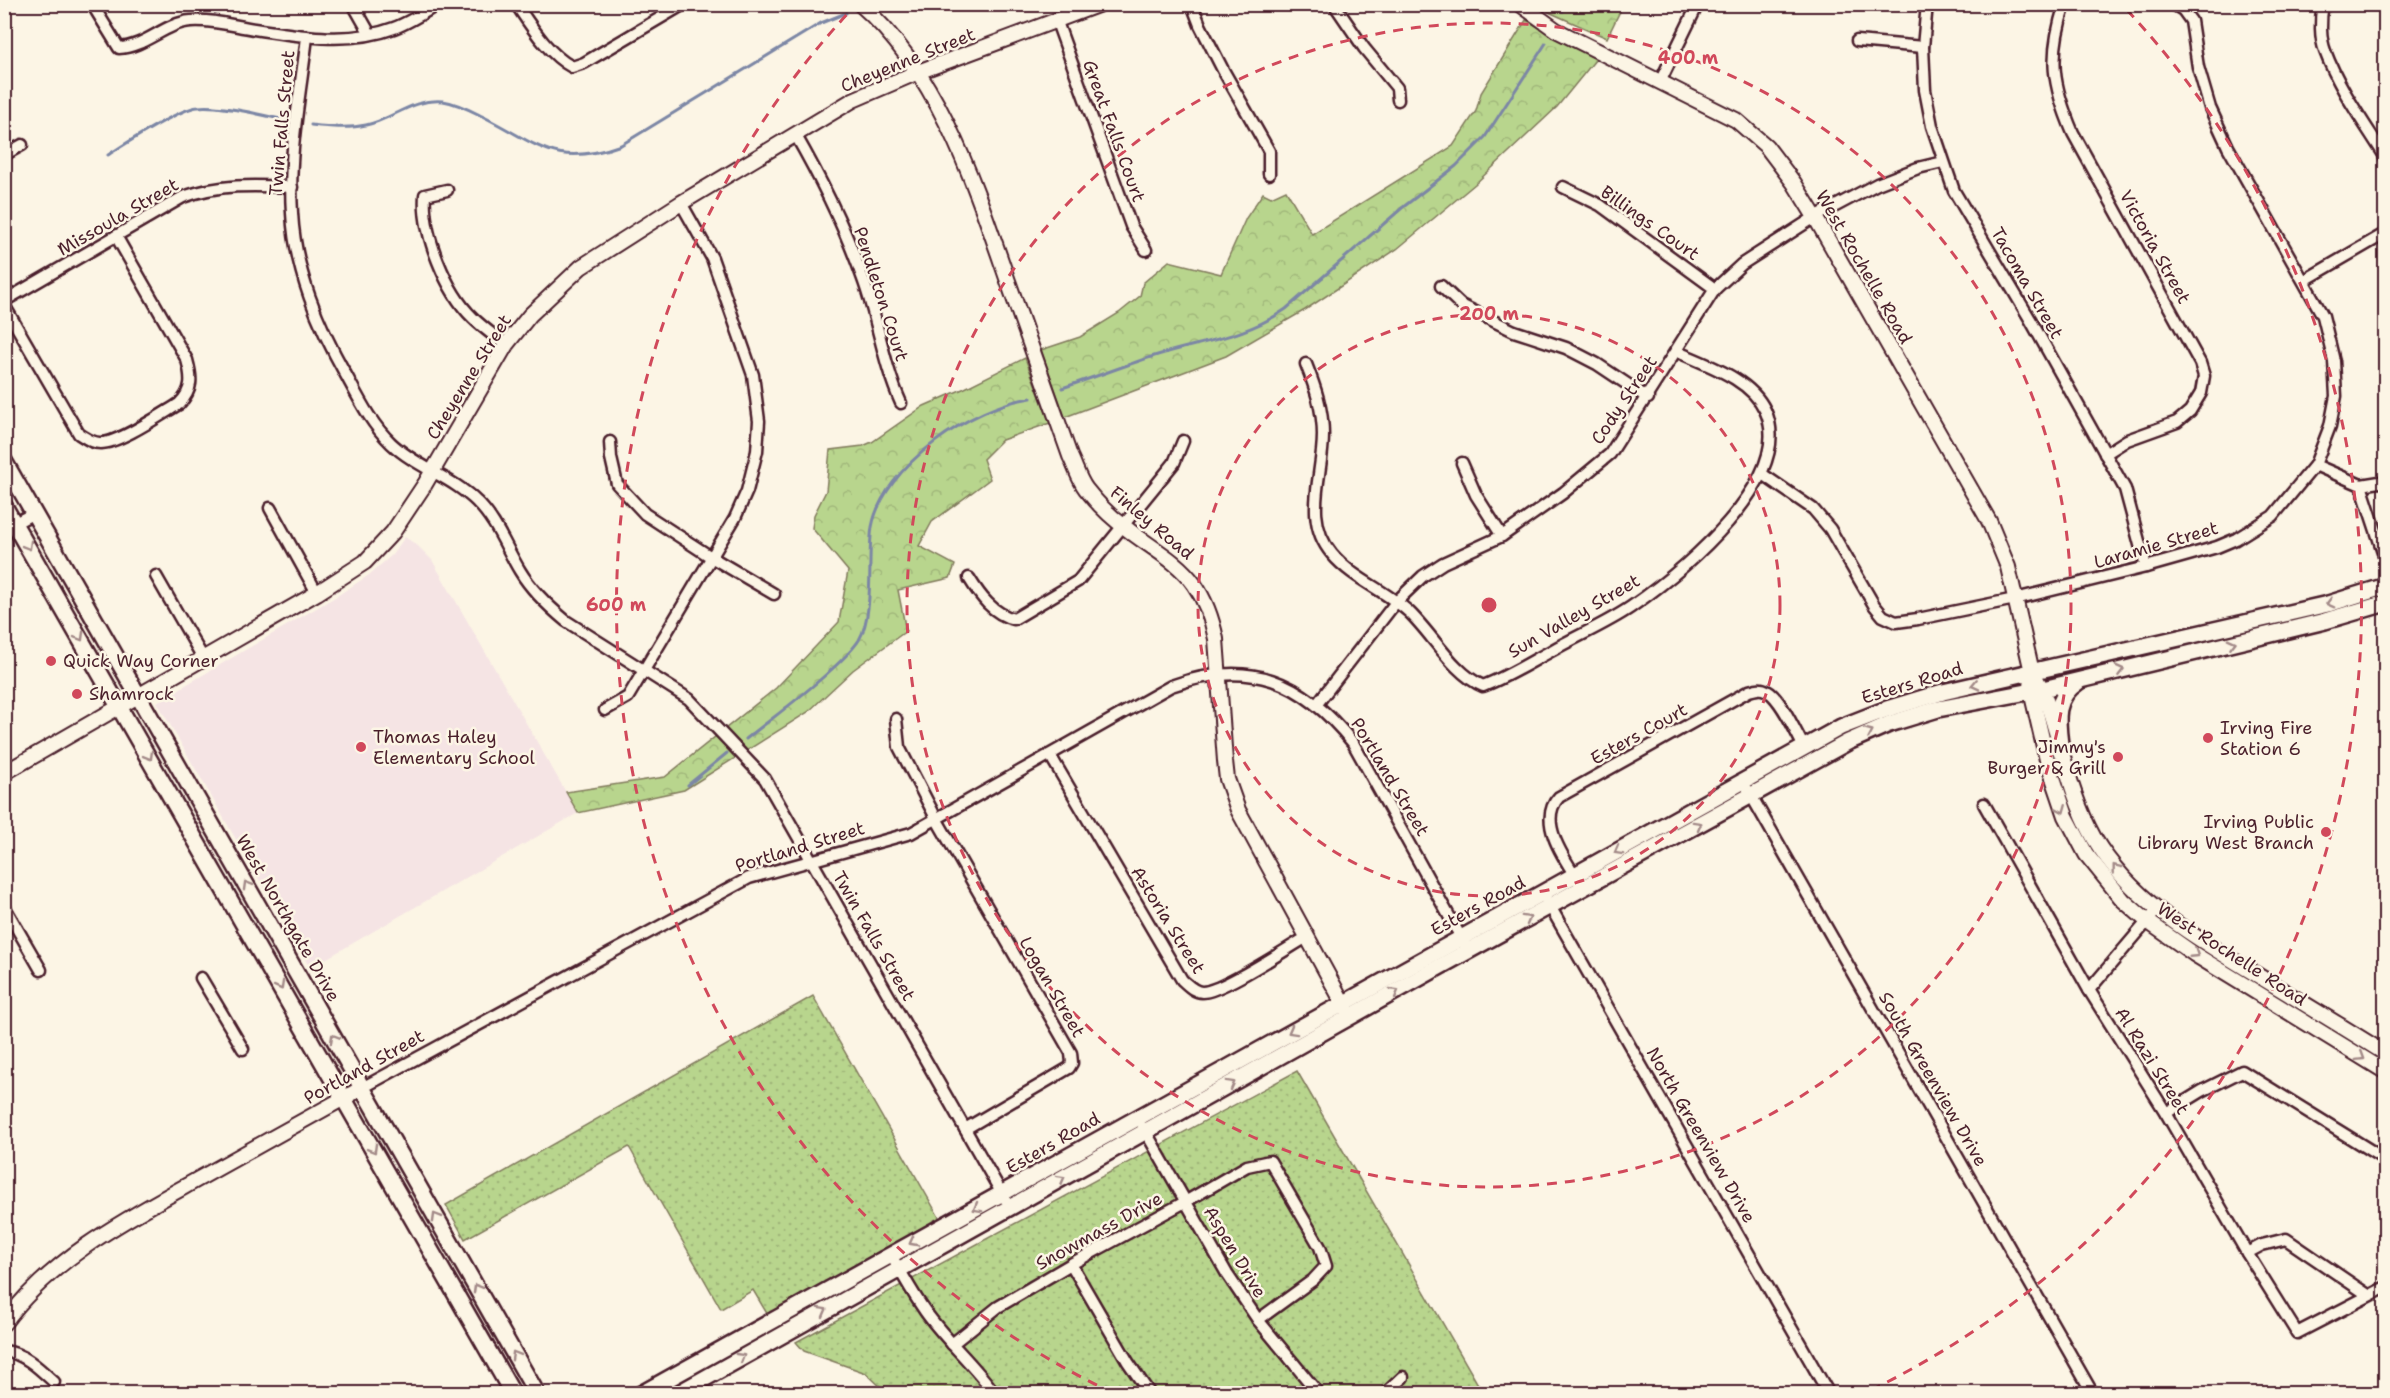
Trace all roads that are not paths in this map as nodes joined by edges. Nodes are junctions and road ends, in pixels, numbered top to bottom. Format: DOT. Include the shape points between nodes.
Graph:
graph roads {
  1 [pos="92,4"];
  2 [pos="353,4"];
  3 [pos="438,4"];
  4 [pos="516,4"];
  5 [pos="684,4"];
  6 [pos="1100,4"];
  7 [pos="1192,4"];
  8 [pos="1334,4"];
  9 [pos="1520,4"];
  10 [pos="1698,4"];
  11 [pos="1927,4"];
  12 [pos="2064,4"];
  13 [pos="2173,4"];
  14 [pos="2323,4"];
  15 [pos="865,8"];
  16 [pos="1056,22"];
  17 [pos="370,34"];
  18 [pos="307,37"];
  19 [pos="1857,41"];
  20 [pos="1923,47"];
  21 [pos="918,72"];
  22 [pos="1660,82"];
  23 [pos="1398,100"];
  24 [pos="795,134"];
  25 [pos="22,145"];
  26 [pos="4,155"];
  27 [pos="2385,158"];
  28 [pos="1943,162"];
  29 [pos="1269,174"];
  30 [pos="292,187"];
  31 [pos="1563,187"];
  32 [pos="447,190"];
  33 [pos="681,203"];
  34 [pos="1815,217"];
  35 [pos="2385,233"];
  36 [pos="116,236"];
  37 [pos="1146,250"];
  38 [pos="2305,280"];
  39 [pos="1441,286"];
  40 [pos="1715,289"];
  41 [pos="4,303"];
  42 [pos="506,345"];
  43 [pos="1676,351"];
  44 [pos="1306,364"];
  45 [pos="1648,398"];
  46 [pos="901,403"];
  47 [pos="1183,441"];
  48 [pos="610,442"];
  49 [pos="2105,454"];
  50 [pos="4,461"];
  51 [pos="1462,463"];
  52 [pos="2315,465"];
  53 [pos="432,472"];
  54 [pos="1762,474"];
  55 [pos="2385,481"];
  56 [pos="2361,485"];
  57 [pos="4,506"];
  58 [pos="270,508"];
  59 [pos="34,513"];
  60 [pos="10,526"];
  61 [pos="1124,527"];
  62 [pos="1502,536"];
  63 [pos="711,557"];
  64 [pos="2385,561"];
  65 [pos="2146,567"];
  66 [pos="156,576"];
  67 [pos="969,578"];
  68 [pos="2385,586"];
  69 [pos="317,593"];
  70 [pos="774,594"];
  71 [pos="2015,600"];
  72 [pos="1396,602"];
  73 [pos="2385,603"];
  74 [pos="2172,640"];
  75 [pos="2175,657"];
  76 [pos="203,658"];
  77 [pos="643,670"];
  78 [pos="2032,672"];
  79 [pos="1219,674"];
  80 [pos="2082,679"];
  81 [pos="2037,690"];
  82 [pos="138,695"];
  83 [pos="1317,704"];
  84 [pos="120,706"];
  85 [pos="605,710"];
  86 [pos="896,719"];
  87 [pos="1804,747"];
  88 [pos="2061,752"];
  89 [pos="1050,755"];
  90 [pos="4,773"];
  91 [pos="1743,782"];
  92 [pos="1751,795"];
  93 [pos="1984,804"];
  94 [pos="937,820"];
  95 [pos="811,859"];
  96 [pos="1579,881"];
  97 [pos="1546,899"];
  98 [pos="4,906"];
  99 [pos="2157,909"];
  100 [pos="2147,921"];
  101 [pos="276,936"];
  102 [pos="1307,937"];
  103 [pos="1465,945"];
  104 [pos="258,946"];
  105 [pos="41,970"];
  106 [pos="201,978"];
  107 [pos="2089,990"];
  108 [pos="1347,1010"];
  109 [pos="243,1049"];
  110 [pos="2385,1052"];
  111 [pos="2385,1072"];
  112 [pos="362,1088"];
  113 [pos="344,1098"];
  114 [pos="2166,1113"];
  115 [pos="1137,1117"];
  116 [pos="965,1129"];
  117 [pos="1146,1132"];
  118 [pos="2385,1160"];
  119 [pos="1006,1201"];
  120 [pos="1185,1202"];
  121 [pos="2247,1253"];
  122 [pos="890,1254"];
  123 [pos="460,1259"];
  124 [pos="1071,1264"];
  125 [pos="899,1268"];
  126 [pos="445,1274"];
  127 [pos="2385,1287"];
  128 [pos="2368,1295"];
  129 [pos="1258,1320"];
  130 [pos="4,1323"];
  131 [pos="952,1344"];
  132 [pos="4,1351"];
  133 [pos="1403,1377"];
  134 [pos="54,1382"];
  135 [pos="513,1394"];
  136 [pos="537,1394"];
  137 [pos="641,1394"];
  138 [pos="677,1394"];
  139 [pos="995,1394"];
  140 [pos="1150,1394"];
  141 [pos="1319,1394"];
  142 [pos="1385,1394"];
  143 [pos="1829,1394"];
  144 [pos="2093,1394"];
  1 -- 18 [label="street" via="119,48 128,48 190,21"];
  2 -- 17 [label="street"];
  3 -- 17 [label="street" via="393,28"];
  4 -- 5 [label="street" via="561,61 572,67"];
  6 -- 16 [label="street, Cheyenne Street"];
  7 -- 29 [label="street" via="1218,61 1269,151"];
  8 -- 23 [label="street" via="1397,88"];
  9 -- 22 [label="street, West Rochelle Road" via="1556,30"];
  10 -- 22 [label="street"];
  11 -- 20 [label="street, Tacoma Street"];
  12 -- 49 [label="street, Victoria Street" via="2053,69 2059,100 2204,376 2201,393 2190,411 2177,422 2127,440"];
  13 -- 38 [label="street, Laramie Street" via="2191,21 2210,108 2228,147"];
  14 -- 27 [label="street" via="2324,49"];
  15 -- 21 [label="street, Finley Road" via="897,40"];
  16 -- 21 [label="street, Cheyenne Street"];
  16 -- 37 [label="street, Great Falls Court" via="1131,226"];
  17 -- 18 [label="street"];
  18 -- 30 [label="street, Twin Falls Street"];
  19 -- 20 [label="street"];
  20 -- 28 [label="street, Tacoma Street" via="1925,90"];
  21 -- 24 [label="street, Cheyenne Street" via="853,100"];
  21 -- 61 [label="street, Finley Road" via="952,134 978,195 1070,456 1085,488"];
  22 -- 34 [label="street, West Rochelle Road" via="1736,120 1766,146"];
  24 -- 33 [label="street, Cheyenne Street"];
  24 -- 46 [label="street, Pendleton Court" via="838,214 864,281"];
  25 -- 26 [label="street"];
  28 -- 34 [label="street, Cody Street" via="1877,184"];
  28 -- 49 [label="street, Tacoma Street" via="1954,190"];
  30 -- 36 [label="street, Missoula Street" via="205,189 183,197"];
  30 -- 53 [label="street, Twin Falls Street" via="292,214 301,267 323,332 377,428 407,457"];
  31 -- 40 [label="street, Billings Court" via="1600,205"];
  32 -- 42 [label="street" via="425,195 424,210 443,272 472,317"];
  33 -- 42 [label="street, Cheyenne Street" via="581,267 530,315"];
  33 -- 63 [label="street" via="712,258 753,375 759,421 757,451 747,491"];
  34 -- 40 [label="street, Cody Street" via="1742,264"];
  34 -- 71 [label="street, West Rochelle Road" via="1989,521 2008,567"];
  35 -- 38 [label="street"];
  36 -- 41 [label="street, Missoula Street"];
  36 -- 41 [label="street" via="186,360 191,388 179,404 108,443 97,443 79,434"];
  38 -- 52 [label="street, Laramie Street" via="2323,316 2334,361 2336,396"];
  39 -- 45 [label="street" via="1461,305 1514,331 1566,348"];
  40 -- 43 [label="street, Cody Street"];
  42 -- 53 [label="street, Cheyenne Street"];
  43 -- 45 [label="street, Cody Street"];
  43 -- 54 [label="street, Sun Valley Street" via="1741,382 1765,410 1771,429 1771,450"];
  44 -- 72 [label="street" via="1320,402 1323,432 1316,525 1336,559"];
  45 -- 62 [label="street, Cody Street" via="1610,454"];
  47 -- 61 [label="street" via="1174,463"];
  48 -- 63 [label="street" via="617,484 645,514"];
  49 -- 65 [label="street, Tacoma Street" via="2125,489"];
  50 -- 59 [label="main road, West Northgate Drive"];
  51 -- 62 [label="street" via="1476,495"];
  52 -- 56 [label="street"];
  52 -- 65 [label="street, Laramie Street" via="2273,516 2236,539"];
  53 -- 69 [label="street, Cheyenne Street" via="398,526 379,548 347,575"];
  53 -- 77 [label="street, Twin Falls Street" via="467,494 486,513 521,572 548,606"];
  54 -- 71 [label="street, Laramie Street" via="1813,509 1830,529 1882,616 1896,622"];
  54 -- 72 [label="street, Sun Valley Street" via="1742,505 1707,544 1629,608 1483,686 1462,675 1430,633"];
  55 -- 56 [label="street"];
  56 -- 64 [label="street"];
  57 -- 60 [label="main road"];
  58 -- 69 [label="street"];
  59 -- 60 [label="street"];
  59 -- 82 [label="main road, West Northgate Drive"];
  60 -- 84 [label="main road, one-way"];
  61 -- 67 [label="street" via="1078,580 1014,619 1003,616 981,597"];
  61 -- 79 [label="street, Finley Road" via="1172,561 1193,583 1211,618"];
  62 -- 72 [label="street, Cody Street" via="1443,563"];
  63 -- 70 [label="street"];
  63 -- 77 [label="street"];
  65 -- 71 [label="street, Laramie Street"];
  66 -- 76 [label="street"];
  68 -- 74 [label="main road, Esters Road, one-way" via="2328,604"];
  69 -- 76 [label="street, Cheyenne Street"];
  71 -- 78 [label="street, West Rochelle Road"];
  72 -- 83 [label="street, Cody Street"];
  75 -- 73 [label="main road, Esters Road, one-way"];
  74 -- 75 [label="main road"];
  74 -- 78 [label="main road, Esters Road"];
  80 -- 75 [label="main road, Esters Road, one-way"];
  76 -- 82 [label="street, Cheyenne Street"];
  77 -- 85 [label="street" via="628,697"];
  77 -- 95 [label="street, Twin Falls Street" via="688,699 765,779"];
  78 -- 81 [label="street, West Rochelle Road"];
  78 -- 87 [label="main road, Esters Road, one-way" via="1895,706 1841,727"];
  79 -- 83 [label="street, Portland Street" via="1272,680"];
  79 -- 89 [label="street, Portland Street" via="1171,686"];
  79 -- 102 [label="street, Finley Road" via="1227,779 1238,810"];
  80 -- 81 [label="main road, Esters Road"];
  80 -- 88 [label="main road" via="2062,696 2058,727"];
  81 -- 88 [label="street, West Rochelle Road"];
  92 -- 81 [label="main road, Esters Road, one-way" via="1888,724 1938,709"];
  81 -- 100 [label="street, West Rochelle Road, one-way" via="2047,760 2066,816 2102,875"];
  82 -- 84 [label="street, Cheyenne Street"];
  101 -- 82 [label="main road, West Northgate Drive, one-way"];
  83 -- 103 [label="street, Portland Street" via="1353,743"];
  84 -- 90 [label="street, Cheyenne Street"];
  84 -- 104 [label="main road, one-way"];
  86 -- 94 [label="street" via="899,747"];
  87 -- 91 [label="main road, Esters Road"];
  87 -- 96 [label="street, Esters Court" via="1776,699 1759,688 1559,797 1552,804 1549,825"];
  99 -- 88 [label="street, West Rochelle Road, one-way" via="2128,882 2095,839 2071,788"];
  89 -- 94 [label="street, Portland Street"];
  89 -- 102 [label="street, Astoria Street" via="1190,988 1201,992 1218,988"];
  91 -- 92 [label="street, South Greenview Drive"];
  91 -- 96 [label="main road, Esters Road, one-way"];
  96 -- 92 [label="main road, Esters Road, one-way"];
  92 -- 144 [label="street, South Greenview Drive"];
  93 -- 107 [label="street, Al Razi Street"];
  94 -- 95 [label="street, Portland Street" via="911,833"];
  94 -- 116 [label="street, Logan Street" via="1071,1053 1072,1063"];
  95 -- 112 [label="street, Portland Street" via="748,878"];
  95 -- 116 [label="street, Twin Falls Street"];
  96 -- 97 [label="main road, Esters Road"];
  97 -- 103 [label="main road, Esters Road"];
  97 -- 143 [label="street, North Greenview Drive"];
  98 -- 105 [label="street"];
  99 -- 100 [label="street"];
  99 -- 110 [label="street, West Rochelle Road" via="2192,935"];
  100 -- 107 [label="street"];
  100 -- 111 [label="street, West Rochelle Road, one-way"];
  101 -- 104 [label="main road"];
  112 -- 101 [label="main road, West Northgate Drive, one-way"];
  102 -- 108 [label="street, Finley Road"];
  103 -- 108 [label="main road, Esters Road"];
  104 -- 113 [label="main road, one-way"];
  106 -- 109 [label="street"];
  107 -- 114 [label="street, Al Razi Street"];
  108 -- 115 [label="main road, Esters Road, one-way"];
  117 -- 108 [label="main road, Esters Road, one-way"];
  112 -- 113 [label="street, Portland Street"];
  123 -- 112 [label="main road, West Northgate Drive, one-way"];
  113 -- 126 [label="main road, one-way"];
  113 -- 130 [label="street, Portland Street" via="123,1222 50,1274"];
  114 -- 118 [label="street" via="2242,1071"];
  114 -- 121 [label="street, Al Razi Street"];
  115 -- 117 [label="street, Aspen Drive"];
  115 -- 119 [label="main road, Esters Road"];
  116 -- 119 [label="street, Twin Falls Street"];
  119 -- 117 [label="main road, Esters Road, one-way"];
  117 -- 120 [label="street, Aspen Drive"];
  119 -- 122 [label="main road, Esters Road, one-way"];
  119 -- 125 [label="main road, Esters Road"];
  120 -- 124 [label="street, Snowmass Drive"];
  120 -- 129 [label="street, Aspen Drive"];
  120 -- 129 [label="street, Snowmass Drive" via="1247,1166 1270,1161 1320,1247 1326,1266"];
  121 -- 128 [label="street" via="2286,1239"];
  121 -- 128 [label="street, Al Razi Street" via="2297,1333"];
  122 -- 125 [label="street"];
  122 -- 137 [label="main road, Esters Road"];
  123 -- 126 [label="main road"];
  136 -- 123 [label="main road, West Northgate Drive, one-way"];
  124 -- 131 [label="street, Snowmass Drive" via="998,1308"];
  124 -- 140 [label="street"];
  125 -- 131 [label="street" via="925,1311"];
  138 -- 125 [label="main road, Esters Road, one-way"];
  126 -- 135 [label="main road"];
  127 -- 128 [label="street"];
  129 -- 141 [label="street, Aspen Drive"];
  131 -- 139 [label="street"];
  132 -- 134 [label="street" via="15,1353"];
  133 -- 142 [label="street"];
}
